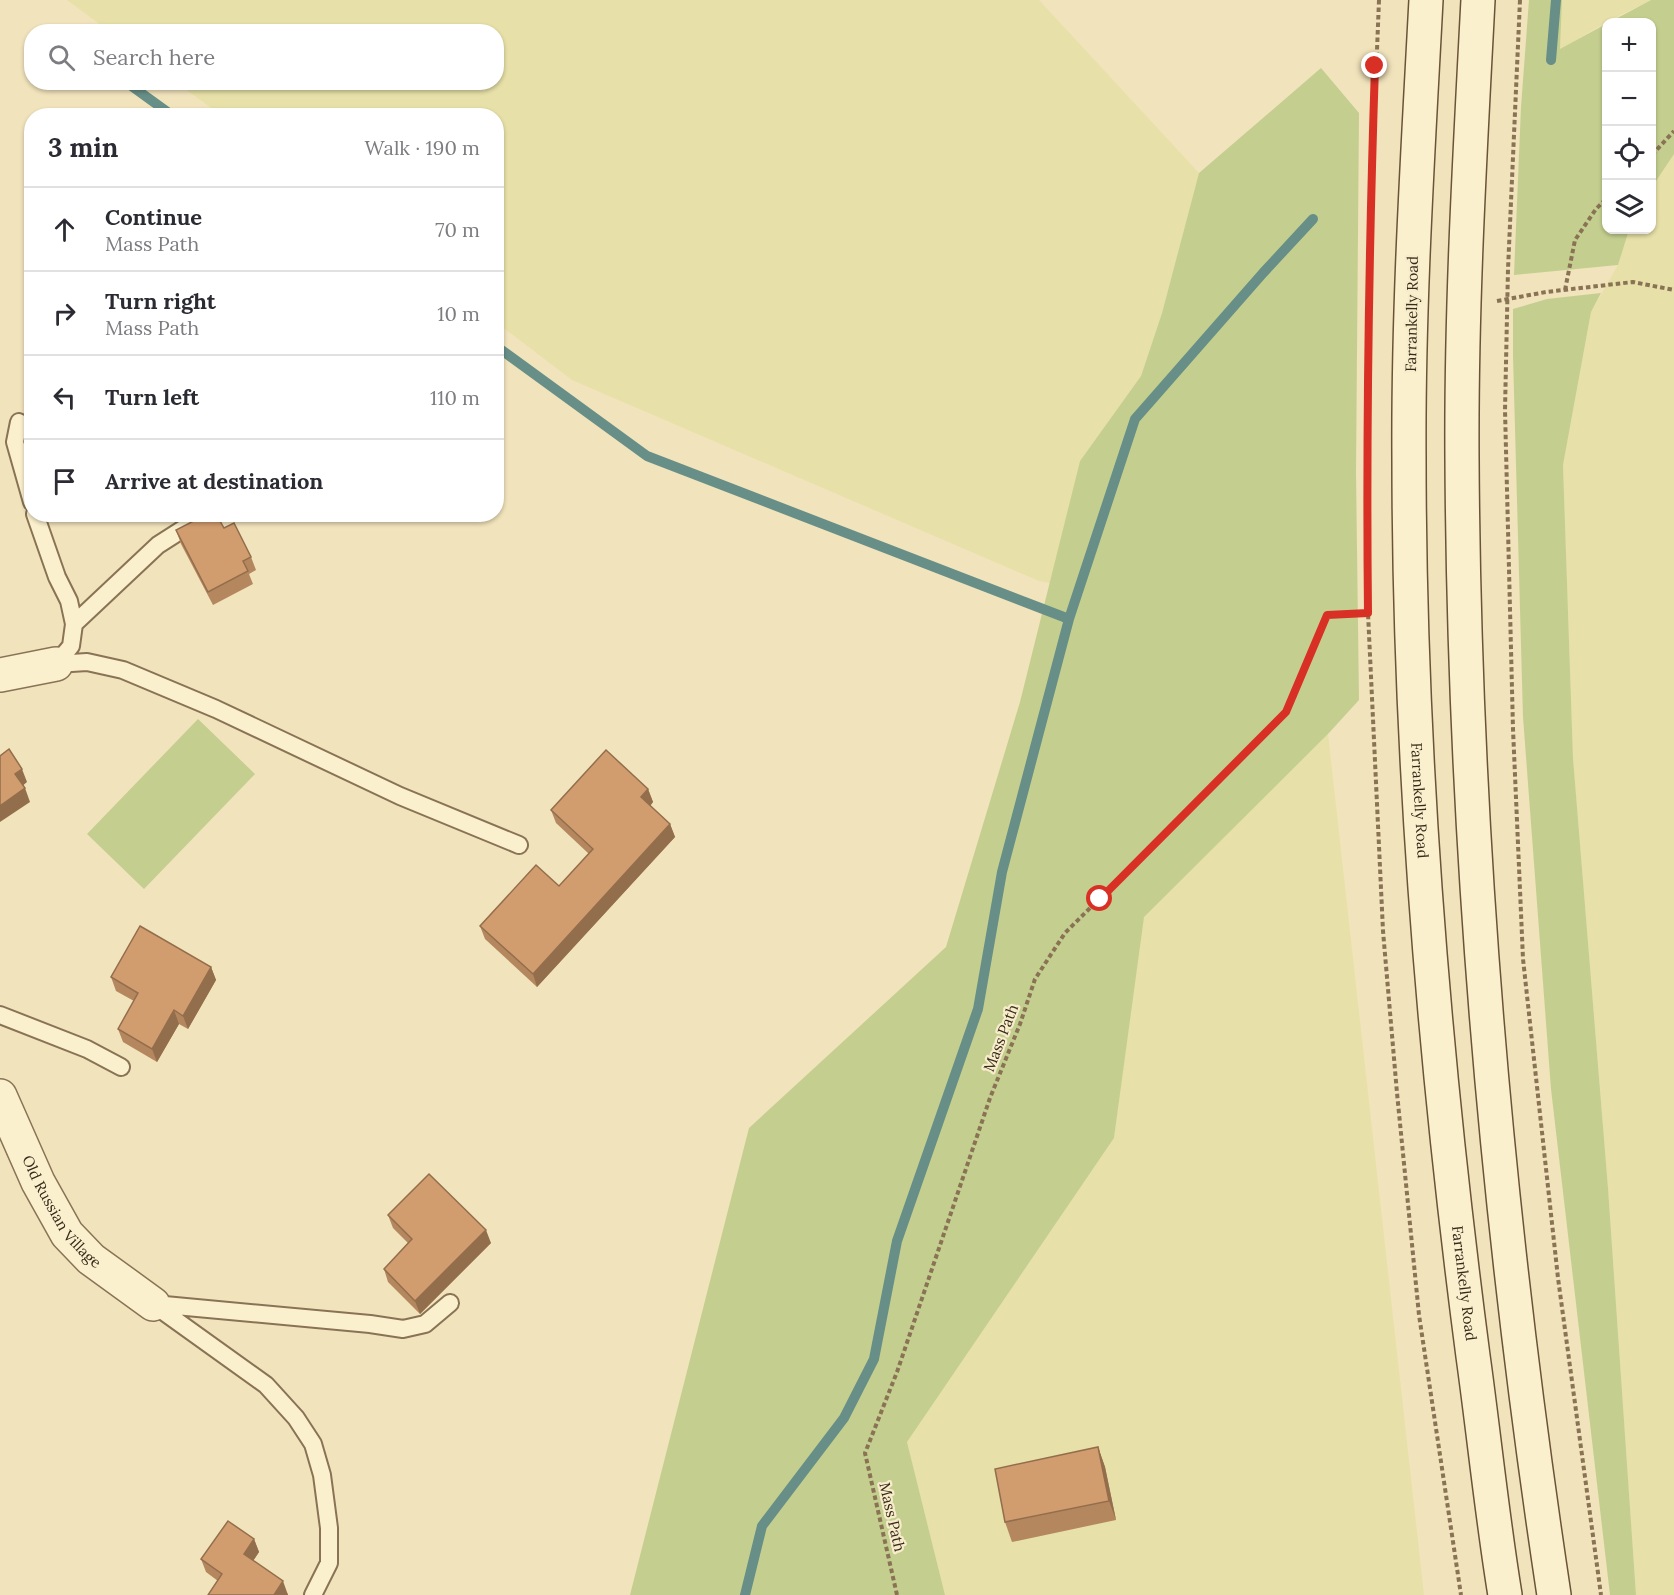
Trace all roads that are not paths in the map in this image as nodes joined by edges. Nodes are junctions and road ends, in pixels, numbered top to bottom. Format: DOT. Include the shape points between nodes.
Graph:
graph roads {
  1 [pos="1426,0"];
  2 [pos="1478,0"];
  3 [pos="19,422"];
  4 [pos="24,474"];
  5 [pos="38,522"];
  6 [pos="192,522"];
  7 [pos="74,624"];
  8 [pos="56,664"];
  9 [pos="0,675"];
  10 [pos="519,845"];
  11 [pos="0,1015"];
  12 [pos="122,1067"];
  13 [pos="0,1096"];
  14 [pos="450,1303"];
  15 [pos="153,1304"];
  16 [pos="313,1595"];
  17 [pos="1505,1595"];
  18 [pos="1554,1595"];
  1 -- 17 [label="main road, Farrankelly Road" via="1408,457 1414,701 1430,947 1455,1215"];
  2 -- 18 [label="main road" via="1464,329 1466,683 1496,1135"];
  3 -- 4 [label="lane" via="15,442"];
  5 -- 7 [label="lane"];
  6 -- 7 [label="lane" via="158,545"];
  7 -- 8 [label="lane" via="71,646"];
  8 -- 9 [label="main road"];
  8 -- 10 [label="lane" via="87,662 123,670 216,709 400,796"];
  11 -- 12 [label="lane"];
  13 -- 15 [label="main road, Old Russian Village" via="38,1182 67,1234 91,1259"];
  14 -- 15 [label="lane" via="425,1324 403,1329"];
  15 -- 16 [label="lane" via="266,1385 313,1444 322,1475 329,1563"];
}
